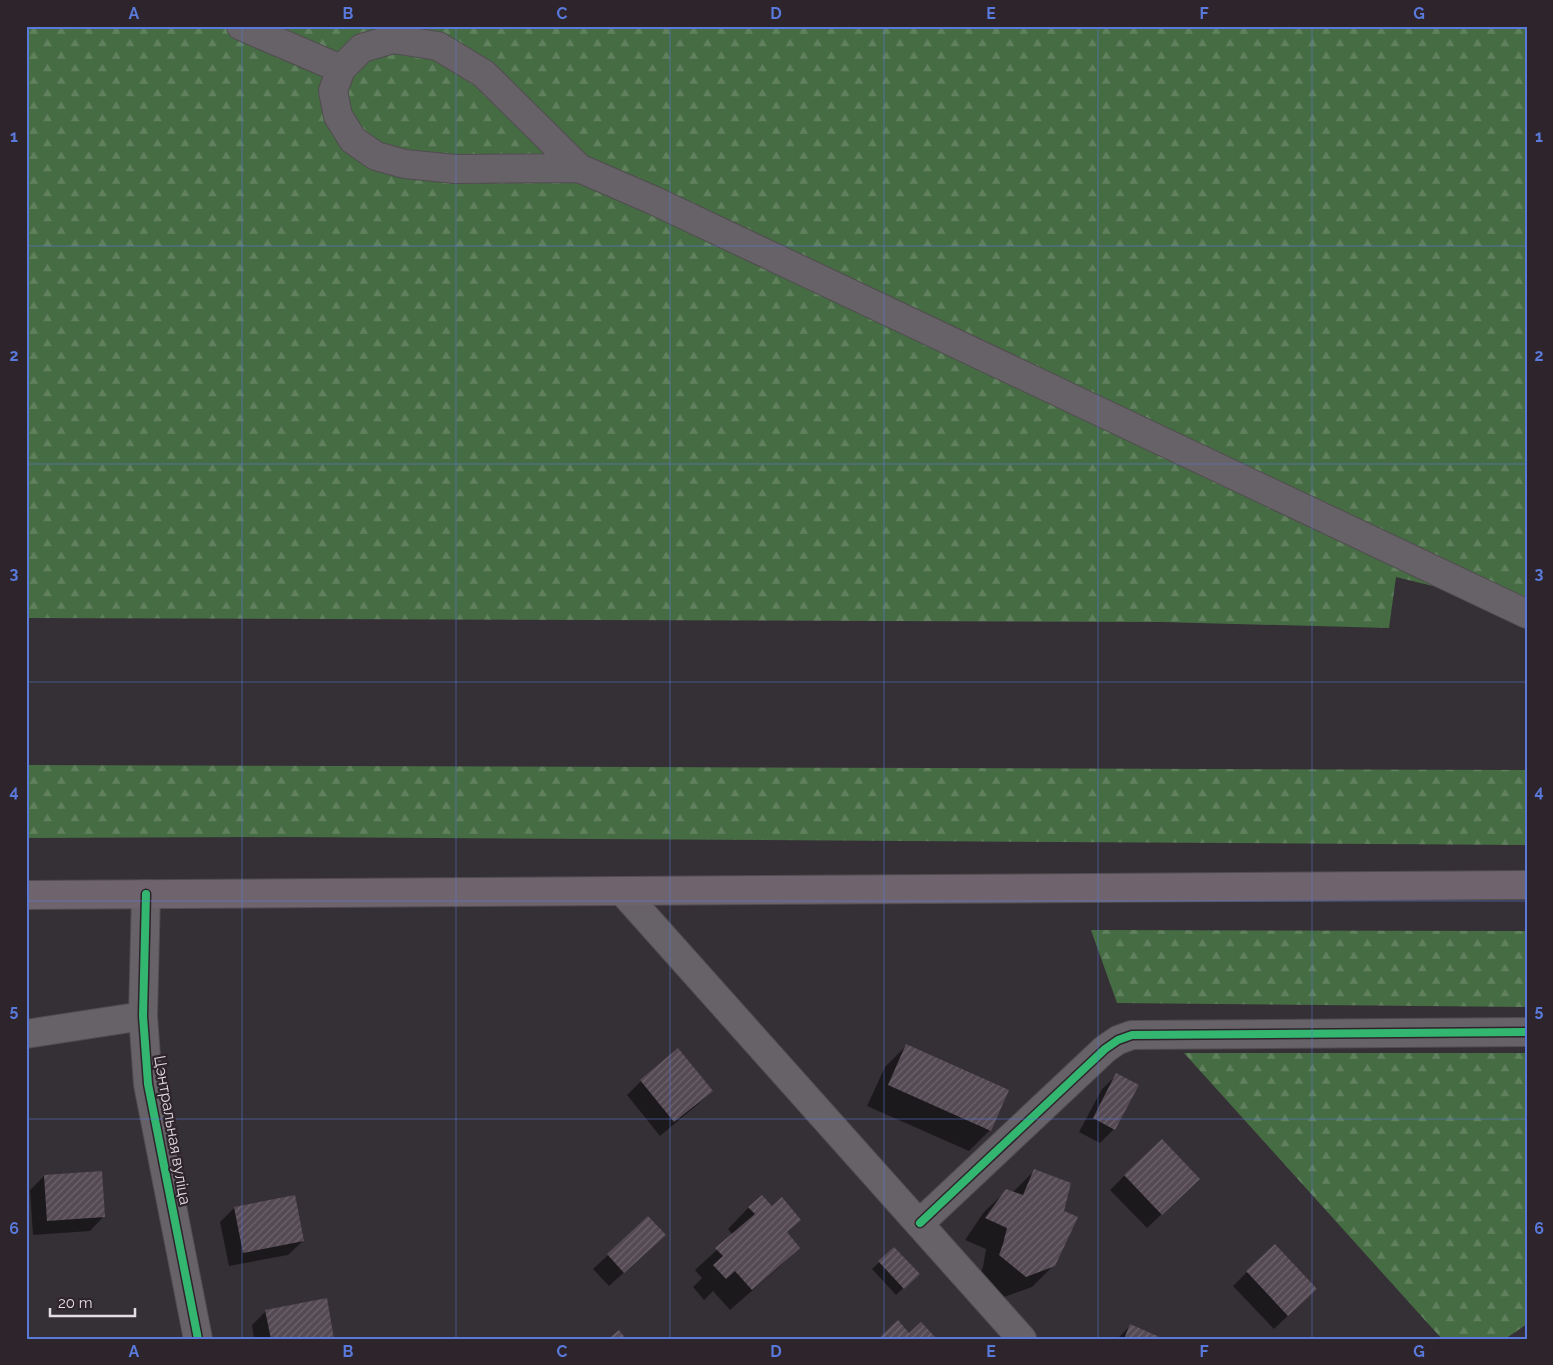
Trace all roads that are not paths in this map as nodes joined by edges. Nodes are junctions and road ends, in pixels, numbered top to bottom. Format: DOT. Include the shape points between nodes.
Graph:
graph roads {
  1 [pos="241,26"];
  2 [pos="341,69"];
  3 [pos="579,168"];
  4 [pos="1527,614"];
  5 [pos="1527,885"];
  6 [pos="623,892"];
  7 [pos="146,894"];
  8 [pos="26,895"];
  9 [pos="143,1016"];
  10 [pos="1527,1032"];
  11 [pos="29,1035"];
  12 [pos="920,1224"];
  13 [pos="198,1339"];
  14 [pos="1022,1339"];
  1 -- 2 [label="street"];
  2 -- 3 [label="street" via="362,48 393,39 438,46 484,74"];
  2 -- 3 [label="street" via="334,91 338,116 353,140 376,156 405,164 455,168"];
  3 -- 4 [label="street"];
  5 -- 6 [label="main road"];
  6 -- 7 [label="main road"];
  6 -- 12 [label="street"];
  7 -- 8 [label="main road"];
  7 -- 9 [label="street, Цэнтральная вуліца"];
  9 -- 11 [label="street"];
  9 -- 13 [label="street, Цэнтральная вуліца" via="148,1084"];
  10 -- 12 [label="street" via="1132,1035 1106,1049"];
  12 -- 14 [label="street"];
}
